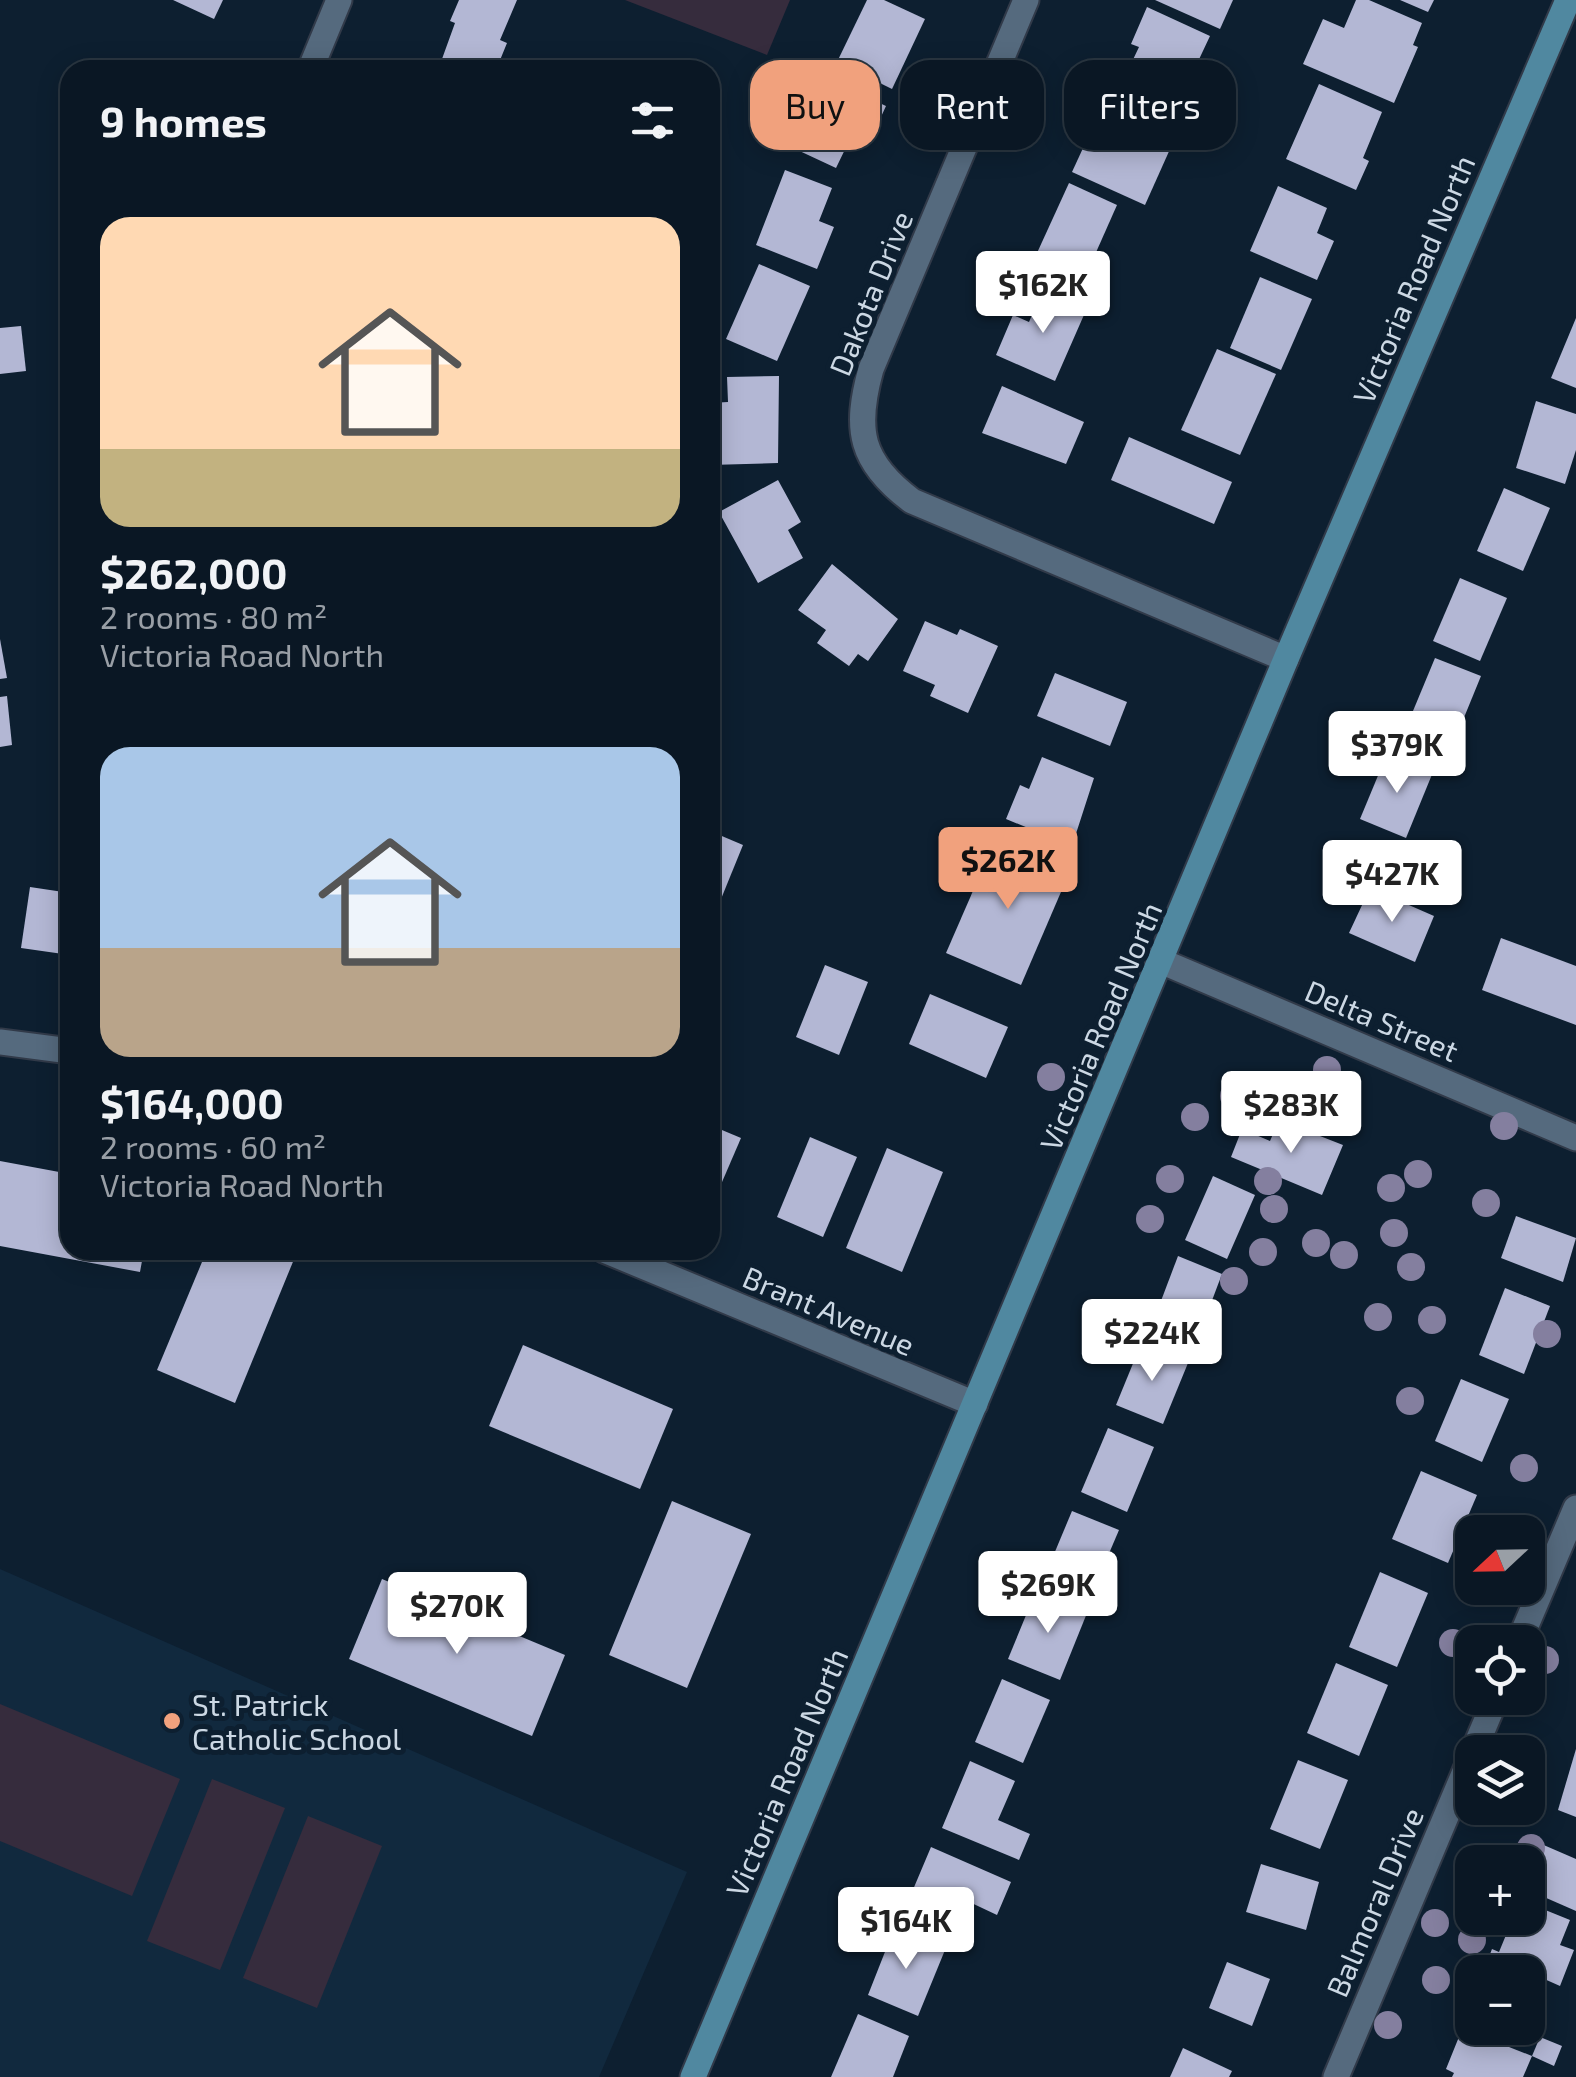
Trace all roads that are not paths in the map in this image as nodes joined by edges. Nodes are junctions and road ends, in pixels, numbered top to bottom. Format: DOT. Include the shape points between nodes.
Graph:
graph roads {
  1 [pos="339,0"];
  2 [pos="1026,0"];
  3 [pos="1568,0"];
  4 [pos="314,60"];
  5 [pos="1286,659"];
  6 [pos="1163,962"];
  7 [pos="0,1042"];
  8 [pos="60,1050"];
  9 [pos="1576,1138"];
  10 [pos="628,1260"];
  11 [pos="975,1404"];
  12 [pos="1576,1508"];
  13 [pos="1526,1625"];
  14 [pos="1489,1715"];
  15 [pos="693,2077"];
  16 [pos="1336,2077"];
  1 -- 4 [label="street"];
  2 -- 5 [label="street, Dakota Drive" via="871,369 859,410 866,448 883,480 912,502"];
  3 -- 5 [label="main road, Victoria Road North"];
  5 -- 6 [label="main road, Victoria Road North"];
  6 -- 9 [label="street, Delta Street"];
  6 -- 11 [label="main road, Victoria Road North"];
  7 -- 8 [label="street"];
  10 -- 11 [label="street, Brant Avenue"];
  11 -- 15 [label="main road, Victoria Road North"];
  12 -- 13 [label="street"];
  14 -- 16 [label="street, Balmoral Drive"];
}
